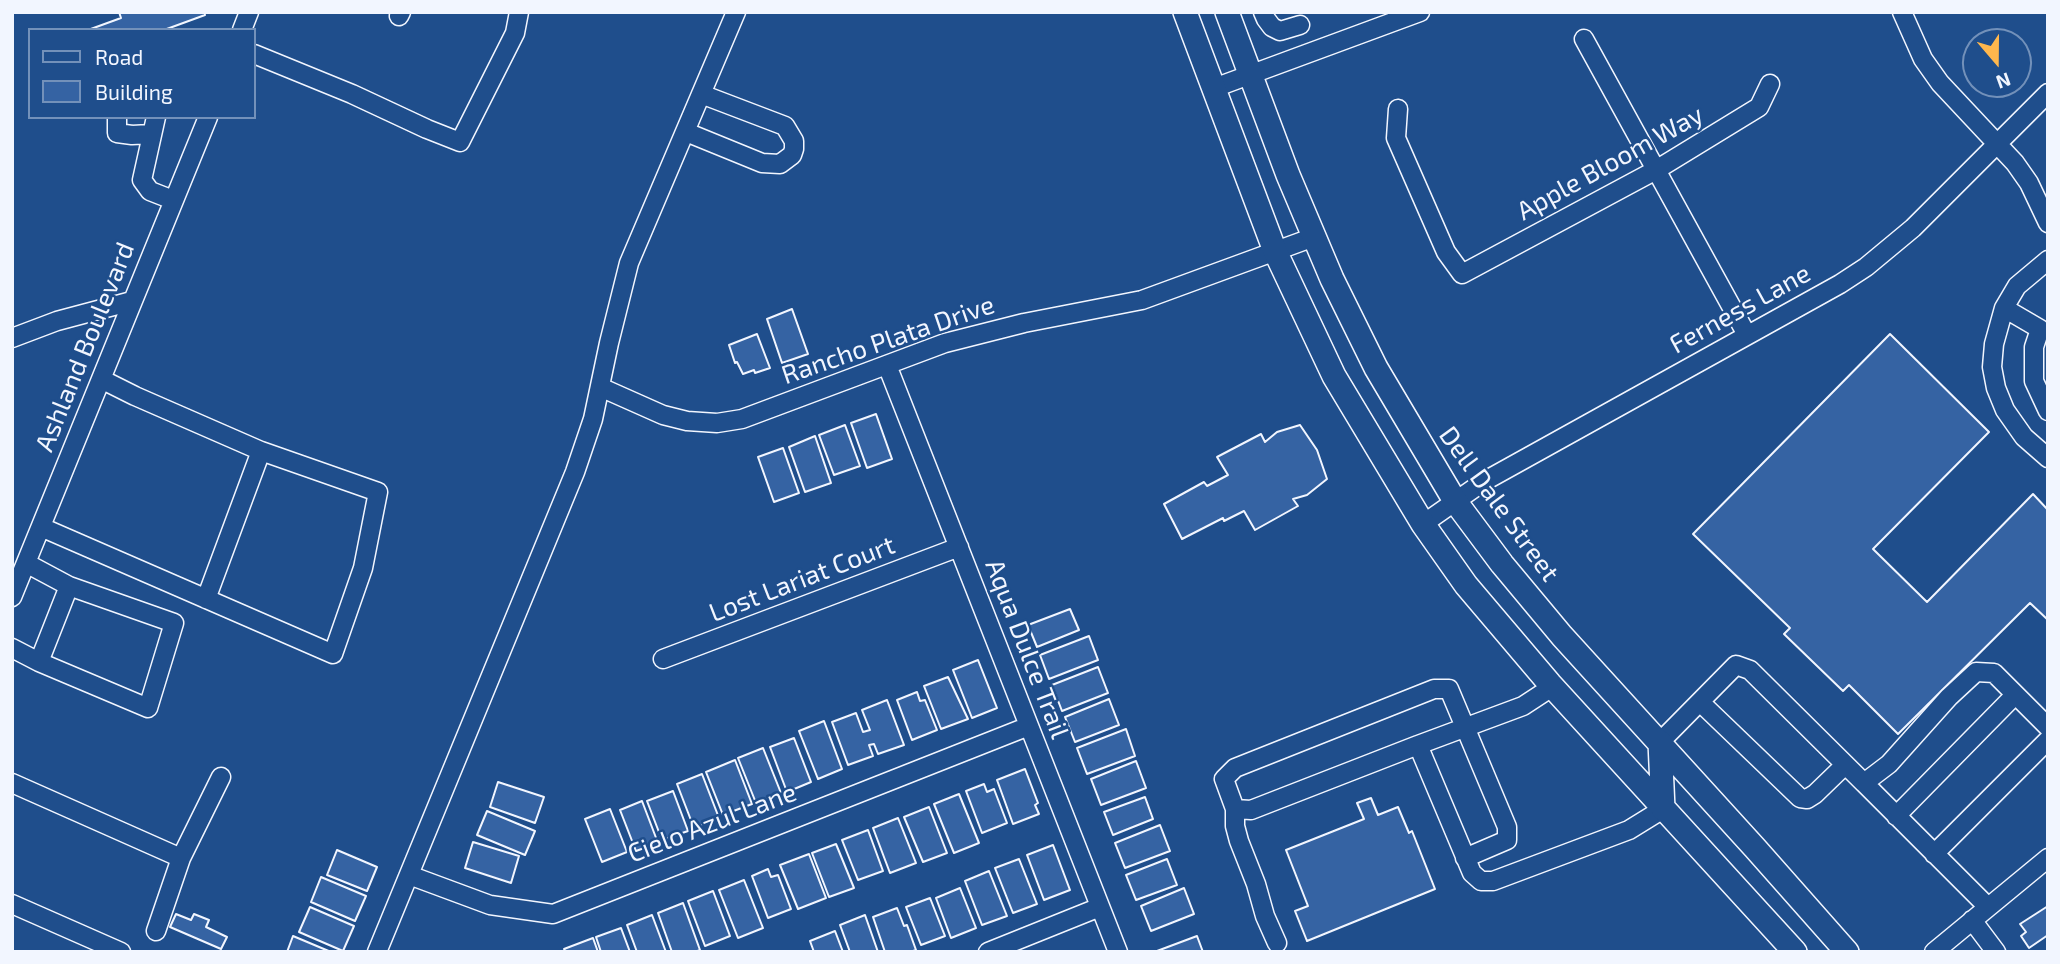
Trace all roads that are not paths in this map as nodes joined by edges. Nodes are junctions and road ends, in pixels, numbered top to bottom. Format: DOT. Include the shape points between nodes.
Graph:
graph roads {
  1 [pos="519,12"];
  2 [pos="736,12"];
  3 [pos="1185,12"];
  4 [pos="1227,12"];
  5 [pos="1263,12"];
  6 [pos="1367,12"];
  7 [pos="1420,12"];
  8 [pos="1902,12"];
  9 [pos="1297,19"];
  10 [pos="1370,31"];
  11 [pos="1584,39"];
  12 [pos="1312,52"];
  13 [pos="256,55"];
  14 [pos="1251,75"];
  15 [pos="1770,84"];
  16 [pos="1214,88"];
  17 [pos="2048,93"];
  18 [pos="701,94"];
  19 [pos="1398,109"];
  20 [pos="117,119"];
  21 [pos="207,119"];
  22 [pos="153,125"];
  23 [pos="686,132"];
  24 [pos="1996,143"];
  25 [pos="1656,170"];
  26 [pos="173,200"];
  27 [pos="2048,223"];
  28 [pos="1314,237"];
  29 [pos="1275,251"];
  30 [pos="2048,260"];
  31 [pos="132,301"];
  32 [pos="2004,307"];
  33 [pos="1747,335"];
  34 [pos="12,338"];
  35 [pos="887,365"];
  36 [pos="101,379"];
  37 [pos="600,387"];
  38 [pos="2048,411"];
  39 [pos="261,451"];
  40 [pos="2048,458"];
  41 [pos="1455,501"];
  42 [pos="1423,524"];
  43 [pos="41,527"];
  44 [pos="959,547"];
  45 [pos="26,563"];
  46 [pos="69,586"];
  47 [pos="12,597"];
  48 [pos="206,599"];
  49 [pos="12,648"];
  50 [pos="663,659"];
  51 [pos="39,662"];
  52 [pos="1552,687"];
  53 [pos="2015,695"];
  54 [pos="1700,702"];
  55 [pos="1030,726"];
  56 [pos="1464,727"];
  57 [pos="2048,727"];
  58 [pos="2048,740"];
  59 [pos="1660,742"];
  60 [pos="1418,745"];
  61 [pos="1845,765"];
  62 [pos="221,776"];
  63 [pos="12,783"];
  64 [pos="1864,783"];
  65 [pos="1235,809"];
  66 [pos="1663,809"];
  67 [pos="1896,816"];
  68 [pos="1934,854"];
  69 [pos="181,858"];
  70 [pos="1465,858"];
  71 [pos="2048,858"];
  72 [pos="409,875"];
  73 [pos="12,904"];
  74 [pos="1100,907"];
  75 [pos="1988,907"];
  76 [pos="1972,920"];
  77 [pos="156,931"];
  78 [pos="1277,943"];
  79 [pos="121,952"];
  80 [pos="377,952"];
  81 [pos="988,952"];
  82 [pos="1118,952"];
  83 [pos="1795,952"];
  84 [pos="1847,952"];
  85 [pos="1934,952"];
  86 [pos="1996,952"];
  1 -- 13 [label="street" via="515,33 460,142"];
  2 -- 18 [label="street"];
  3 -- 16 [label="main road"];
  4 -- 14 [label="main road, Dell Dale Street"];
  5 -- 9 [label="street" via="1280,31"];
  6 -- 10 [label="street"];
  7 -- 10 [label="street"];
  8 -- 24 [label="street" via="1923,59 1940,83"];
  9 -- 12 [label="street"];
  10 -- 12 [label="street"];
  11 -- 25 [label="street"];
  12 -- 14 [label="street"];
  14 -- 16 [label="street"];
  14 -- 28 [label="main road, Dell Dale Street"];
  15 -- 25 [label="street, Apple Bloom Way" via="1759,107"];
  16 -- 29 [label="main road"];
  17 -- 24 [label="street, Ferness Lane"];
  18 -- 23 [label="street"];
  18 -- 23 [label="street" via="785,126 794,149 780,164 762,163"];
  19 -- 25 [label="street, Apple Bloom Way" via="1396,138 1446,252 1462,274"];
  20 -- 22 [label="street" via="117,134 132,135"];
  21 -- 26 [label="street, Ashland Boulevard"];
  22 -- 26 [label="street" via="142,180 150,191"];
  23 -- 37 [label="street" via="629,263"];
  24 -- 27 [label="street" via="2029,183"];
  24 -- 33 [label="street, Ferness Lane" via="1890,248 1840,284"];
  25 -- 33 [label="street"];
  26 -- 31 [label="street, Ashland Boulevard"];
  28 -- 29 [label="street, Rancho Plata Drive"];
  28 -- 41 [label="main road, Dell Dale Street" via="1376,368"];
  29 -- 35 [label="street, Rancho Plata Drive" via="1142,300 1011,326"];
  29 -- 42 [label="main road" via="1334,376"];
  30 -- 32 [label="street" via="2017,286"];
  31 -- 34 [label="street"];
  31 -- 36 [label="street, Ashland Boulevard"];
  32 -- 38 [label="street" via="2040,329 2034,347 2034,381"];
  32 -- 40 [label="street" via="1994,344 1996,388 2015,425"];
  33 -- 41 [label="street, Ferness Lane"];
  35 -- 37 [label="street, Rancho Plata Drive" via="742,419 717,423 663,415"];
  35 -- 44 [label="street, Aqua Dulce Trail"];
  36 -- 39 [label="street"];
  36 -- 43 [label="street, Ashland Boulevard"];
  37 -- 72 [label="street" via="575,472"];
  39 -- 48 [label="street"];
  39 -- 48 [label="street" via="378,492 363,568 333,654"];
  41 -- 42 [label="street, Ferness Lane"];
  41 -- 59 [label="main road, Dell Dale Street" via="1562,636"];
  42 -- 52 [label="main road" via="1466,585"];
  43 -- 45 [label="street, Ashland Boulevard"];
  43 -- 48 [label="street"];
  44 -- 50 [label="street, Lost Lariat Court"];
  44 -- 55 [label="street, Aqua Dulce Trail"];
  45 -- 46 [label="street"];
  45 -- 47 [label="street, Ashland Boulevard"];
  46 -- 51 [label="street"];
  46 -- 51 [label="street" via="174,623 148,708"];
  49 -- 51 [label="street"];
  52 -- 56 [label="street" via="1523,706"];
  52 -- 66 [label="main road"];
  53 -- 57 [label="street"];
  53 -- 64 [label="street" via="1994,673 1976,672 1889,764"];
  53 -- 67 [label="street"];
  54 -- 59 [label="street"];
  54 -- 61 [label="street" via="1800,799 1815,794"];
  54 -- 61 [label="street" via="1736,665 1750,670"];
  55 -- 72 [label="street, Cielo Azul Lane" via="553,914 490,905"];
  55 -- 74 [label="street, Aqua Dulce Trail"];
  56 -- 60 [label="street"];
  56 -- 65 [label="street" via="1449,689 1434,688 1235,768 1224,779"];
  56 -- 70 [label="street" via="1507,827 1507,840"];
  58 -- 68 [label="street"];
  59 -- 66 [label="main road"];
  59 -- 84 [label="main road, Dell Dale Street"];
  60 -- 65 [label="street" via="1251,810"];
  60 -- 70 [label="street"];
  61 -- 64 [label="street"];
  62 -- 69 [label="street"];
  63 -- 69 [label="street"];
  64 -- 67 [label="street"];
  65 -- 78 [label="street" via="1239,841"];
  66 -- 70 [label="street" via="1629,830 1493,881 1481,881"];
  66 -- 83 [label="main road"];
  67 -- 68 [label="street"];
  68 -- 75 [label="street"];
  69 -- 77 [label="street"];
  71 -- 75 [label="street"];
  72 -- 80 [label="street"];
  73 -- 79 [label="street"];
  74 -- 81 [label="street"];
  74 -- 82 [label="street, Aqua Dulce Trail"];
  75 -- 76 [label="street"];
  76 -- 85 [label="street"];
  76 -- 86 [label="street"];
}
